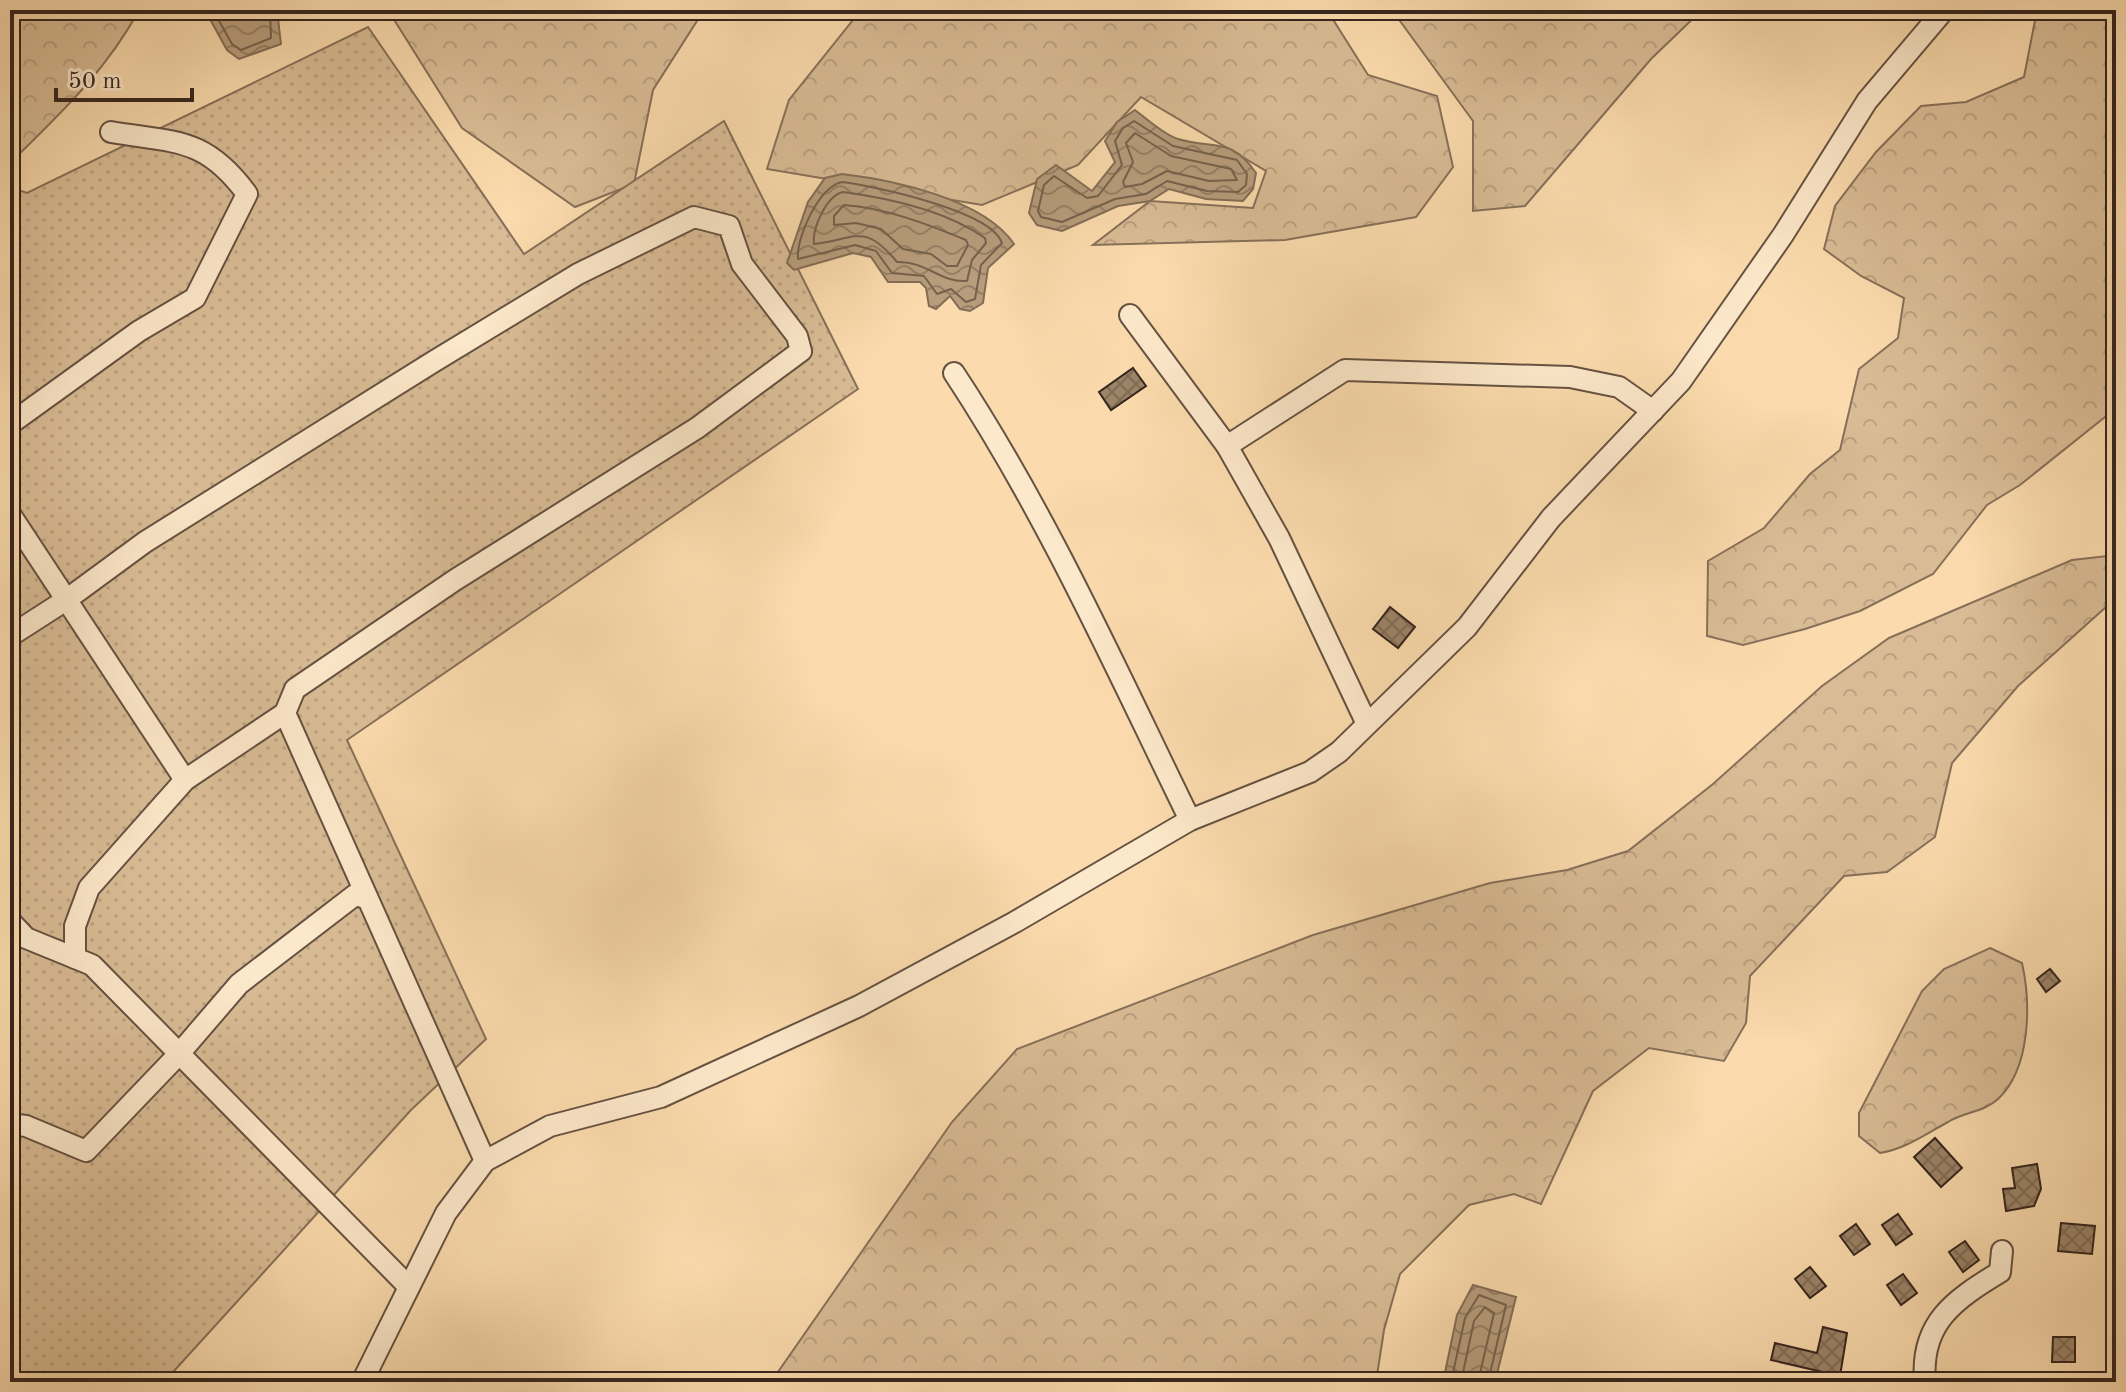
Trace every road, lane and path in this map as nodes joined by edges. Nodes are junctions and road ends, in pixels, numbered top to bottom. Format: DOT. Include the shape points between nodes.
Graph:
graph roads {
  1 [pos="1944,10"];
  2 [pos="111,132"];
  3 [pos="1130,315"];
  4 [pos="954,373"];
  5 [pos="1653,411"];
  6 [pos="10,424"];
  7 [pos="1227,446"];
  8 [pos="10,514"];
  9 [pos="66,600"];
  10 [pos="10,636"];
  11 [pos="285,713"];
  12 [pos="1367,724"];
  13 [pos="185,780"];
  14 [pos="1190,820"];
  15 [pos="367,898"];
  16 [pos="10,921"];
  17 [pos="75,958"];
  18 [pos="178,1055"];
  19 [pos="10,1124"];
  20 [pos="485,1161"];
  21 [pos="2002,1251"];
  22 [pos="409,1287"];
  23 [pos="362,1382"];
  24 [pos="1925,1382"];
  1 -- 5 [label="street" via="1867,101 1783,235 1681,381"];
  2 -- 6 [label="street" via="198,147 231,172 247,194 195,298 139,331"];
  3 -- 7 [label="street"];
  4 -- 14 [label="street" via="1060,553"];
  5 -- 7 [label="street" via="1619,387 1570,377 1345,370"];
  5 -- 12 [label="street" via="1551,518 1467,627"];
  7 -- 12 [label="street" via="1279,538"];
  8 -- 9 [label="street"];
  9 -- 10 [label="street"];
  9 -- 11 [label="street" via="145,542 578,274 694,217 729,226 742,264 797,336 801,351 697,428 455,580 295,689"];
  9 -- 13 [label="street"];
  11 -- 13 [label="street"];
  11 -- 15 [label="street"];
  12 -- 14 [label="street" via="1310,772"];
  13 -- 17 [label="street" via="89,888 75,926"];
  14 -- 20 [label="street" via="859,1006 661,1097 550,1126"];
  15 -- 18 [label="street" via="355,895 239,984"];
  15 -- 20 [label="street"];
  16 -- 17 [label="street" via="26,938"];
  17 -- 18 [label="street" via="92,965"];
  18 -- 19 [label="street" via="86,1151"];
  18 -- 22 [label="street"];
  20 -- 22 [label="street" via="446,1213"];
  21 -- 24 [label="street" via="2000,1272 1953,1305 1935,1325 1923,1360"];
  22 -- 23 [label="street"];
}
